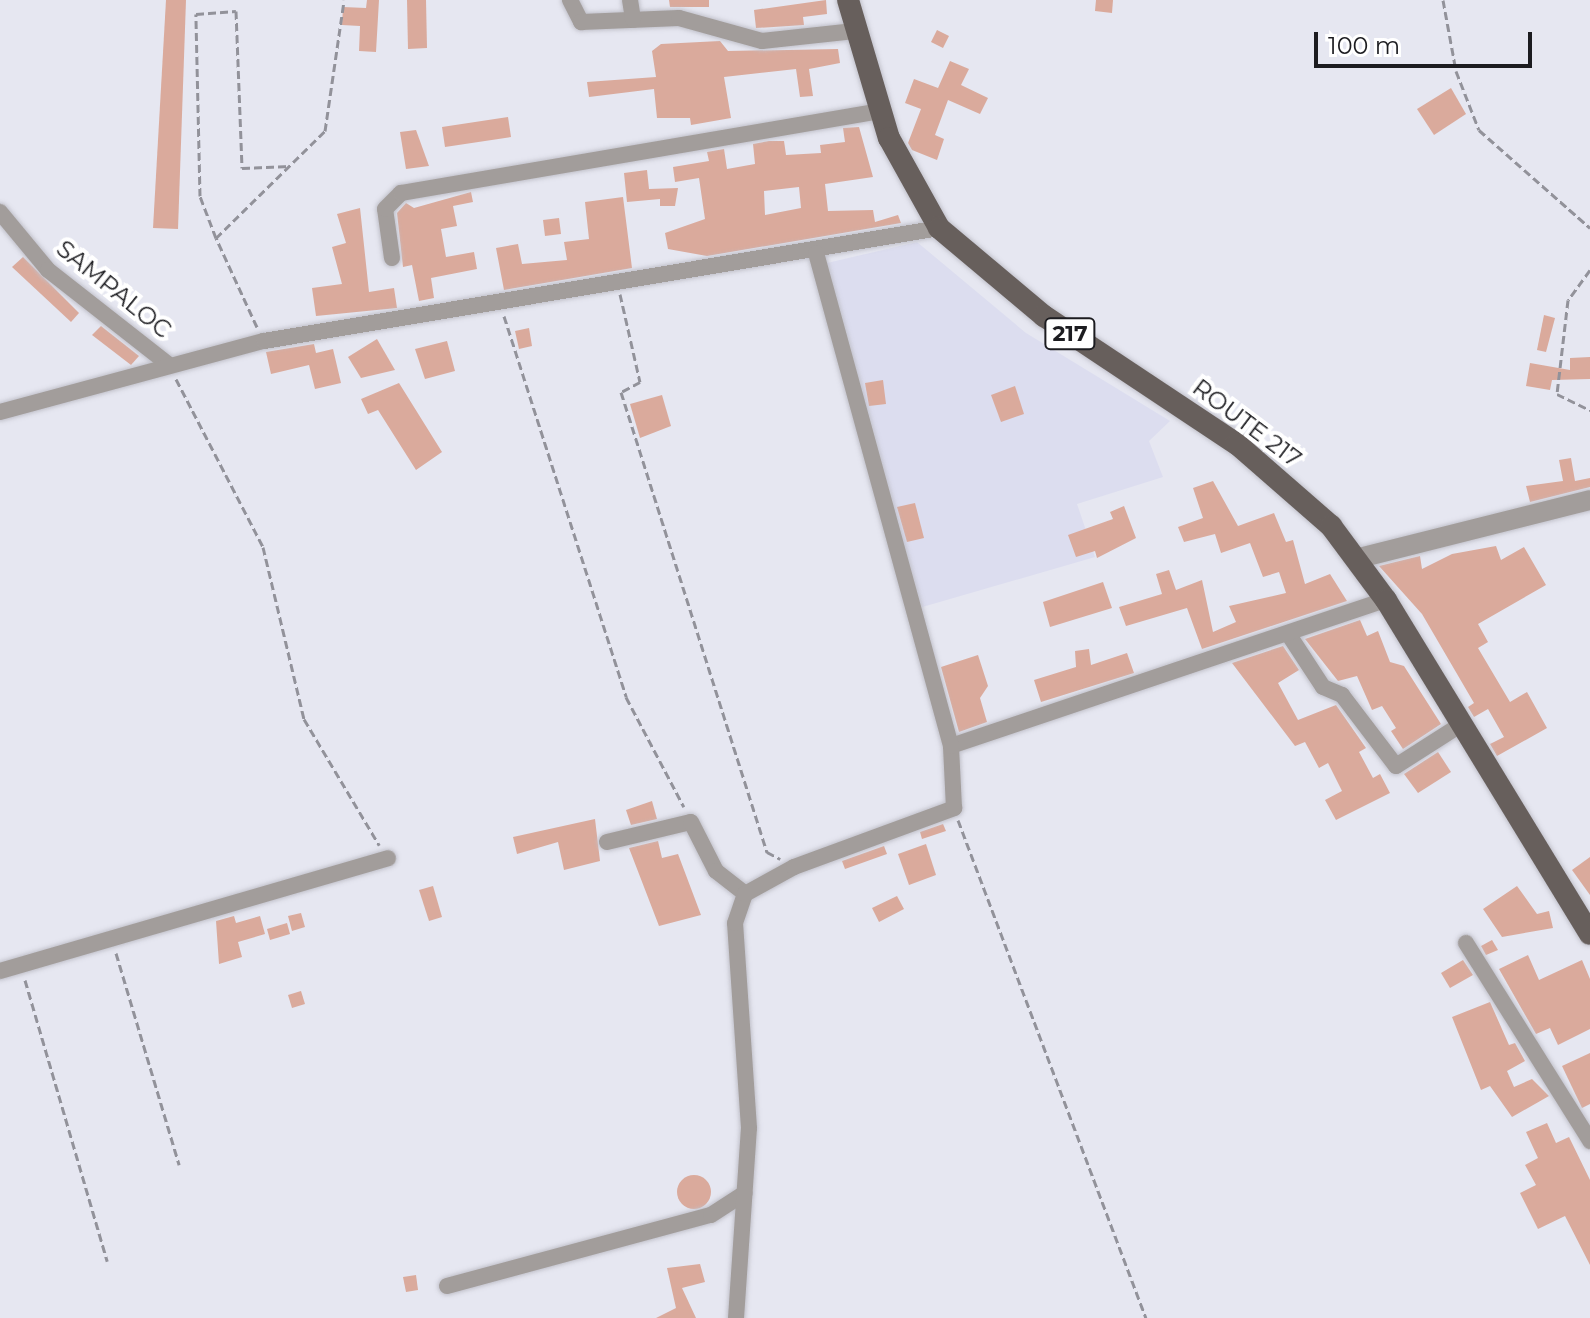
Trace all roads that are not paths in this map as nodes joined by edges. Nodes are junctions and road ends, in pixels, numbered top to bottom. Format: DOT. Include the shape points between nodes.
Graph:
graph roads {
  1 [pos="570,0"];
  2 [pos="630,0"];
  3 [pos="848,0"];
  4 [pos="633,20"];
  5 [pos="854,31"];
  6 [pos="879,111"];
  7 [pos="0,212"];
  8 [pos="939,228"];
  9 [pos="816,253"];
  10 [pos="392,258"];
  11 [pos="169,365"];
  12 [pos="0,412"];
  13 [pos="1590,500"];
  14 [pos="1359,558"];
  15 [pos="1386,600"];
  16 [pos="1289,635"];
  17 [pos="1462,724"];
  18 [pos="951,746"];
  19 [pos="607,842"];
  20 [pos="388,858"];
  21 [pos="745,894"];
  22 [pos="1590,934"];
  23 [pos="1466,943"];
  24 [pos="0,971"];
  25 [pos="1590,1141"];
  26 [pos="745,1193"];
  27 [pos="447,1286"];
  28 [pos="736,1318"];
  1 -- 4 [label="street" via="581,22"];
  2 -- 4 [label="street"];
  3 -- 5 [label="main road, ROUTE 217 / 217"];
  4 -- 5 [label="street" via="679,18 762,41"];
  5 -- 6 [label="main road, ROUTE 217 / 217"];
  6 -- 8 [label="main road, ROUTE 217 / 217" via="910,185"];
  6 -- 10 [label="street" via="401,193 385,209"];
  7 -- 11 [label="street, SAMPALOC" via="48,270"];
  8 -- 9 [label="street"];
  8 -- 14 [label="main road, ROUTE 217 / 217" via="1034,309 1269,468"];
  9 -- 11 [label="street" via="264,341"];
  9 -- 18 [label="street"];
  11 -- 12 [label="street"];
  13 -- 14 [label="street"];
  14 -- 15 [label="main road, ROUTE 217 / 217"];
  15 -- 16 [label="street"];
  15 -- 17 [label="main road, ROUTE 217 / 217"];
  16 -- 17 [label="street" via="1323,687 1342,695 1396,766"];
  16 -- 18 [label="street"];
  17 -- 22 [label="main road, ROUTE 217 / 217"];
  18 -- 21 [label="street" via="954,808 794,867"];
  19 -- 21 [label="street" via="691,822 716,871"];
  20 -- 24 [label="street"];
  21 -- 26 [label="street" via="735,923 749,1128"];
  23 -- 25 [label="street"];
  26 -- 27 [label="street" via="711,1215"];
  26 -- 28 [label="street"];
}
